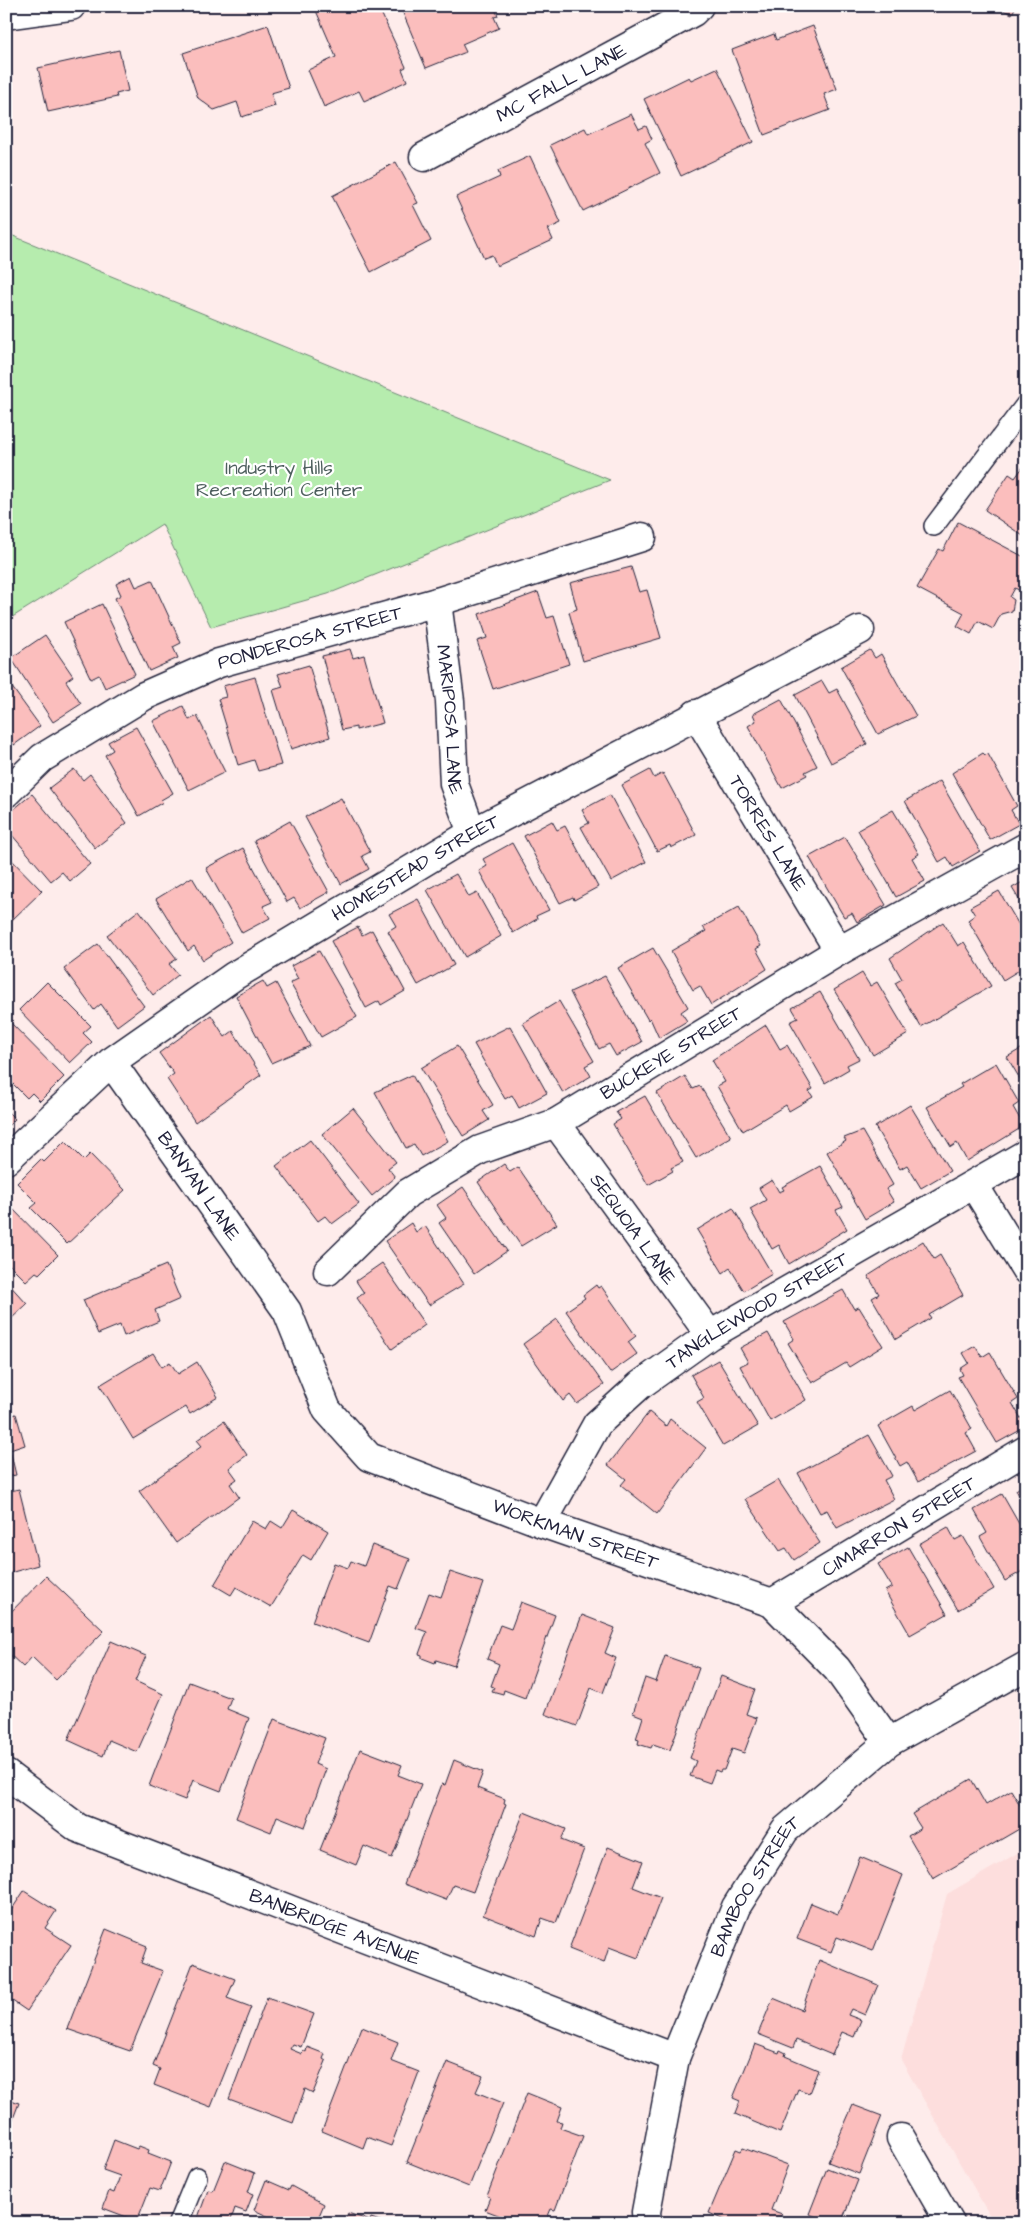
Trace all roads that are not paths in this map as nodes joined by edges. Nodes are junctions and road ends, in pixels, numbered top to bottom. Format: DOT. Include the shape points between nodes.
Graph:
graph roads {
  1 [pos="71,6"];
  2 [pos="699,6"];
  3 [pos="6,15"];
  4 [pos="424,157"];
  5 [pos="1026,404"];
  6 [pos="934,526"];
  7 [pos="642,536"];
  8 [pos="437,602"];
  9 [pos="860,630"];
  10 [pos="696,714"];
  11 [pos="6,793"];
  12 [pos="472,833"];
  13 [pos="1026,847"];
  14 [pos="839,951"];
  15 [pos="111,1062"];
  16 [pos="556,1123"];
  17 [pos="1026,1154"];
  18 [pos="6,1160"];
  19 [pos="974,1184"];
  20 [pos="1026,1270"];
  21 [pos="328,1271"];
  22 [pos="287,1311"];
  23 [pos="710,1335"];
  24 [pos="1026,1450"];
  25 [pos="542,1523"];
  26 [pos="772,1603"];
  27 [pos="1026,1666"];
  28 [pos="889,1742"];
  29 [pos="6,1774"];
  30 [pos="675,2058"];
  31 [pos="901,2138"];
  32 [pos="197,2177"];
  33 [pos="178,2223"];
  34 [pos="647,2223"];
  35 [pos="950,2223"];
  1 -- 3 [label="street"];
  2 -- 4 [label="street, MC FALL LANE"];
  5 -- 6 [label="lane"];
  7 -- 8 [label="street, PONDEROSA STREET"];
  8 -- 11 [label="street, PONDEROSA STREET" via="219,663 144,696 42,758"];
  8 -- 12 [label="street, MARIPOSA LANE" via="450,701 454,784"];
  9 -- 10 [label="street, HOMESTEAD STREET"];
  10 -- 12 [label="street, HOMESTEAD STREET"];
  10 -- 14 [label="street, TORRES LANE"];
  12 -- 15 [label="street, HOMESTEAD STREET" via="234,976"];
  13 -- 14 [label="street, BUCKEYE STREET"];
  14 -- 16 [label="street, BUCKEYE STREET"];
  15 -- 18 [label="street, HOMESTEAD STREET"];
  15 -- 22 [label="street, BANYAN LANE"];
  16 -- 21 [label="street, BUCKEYE STREET" via="480,1150 408,1193"];
  16 -- 23 [label="street, SEQUOIA LANE"];
  17 -- 19 [label="street, TANGLEWOOD STREET"];
  19 -- 20 [label="street"];
  19 -- 23 [label="street, TANGLEWOOD STREET"];
  22 -- 25 [label="street, WORKMAN STREET" via="327,1410 370,1457"];
  23 -- 25 [label="street, TANGLEWOOD STREET" via="640,1385 597,1424"];
  24 -- 26 [label="street, CIMARRON STREET"];
  25 -- 26 [label="street, WORKMAN STREET"];
  26 -- 28 [label="street, WORKMAN STREET" via="837,1669"];
  27 -- 28 [label="street, BAMBOO STREET"];
  28 -- 30 [label="street, BAMBOO STREET" via="784,1830 736,1908"];
  29 -- 30 [label="street, BANBRIDGE AVENUE" via="78,1828"];
  30 -- 34 [label="street, BAMBOO STREET" via="646,2212"];
  31 -- 35 [label="street"];
  32 -- 33 [label="lane"];
}
